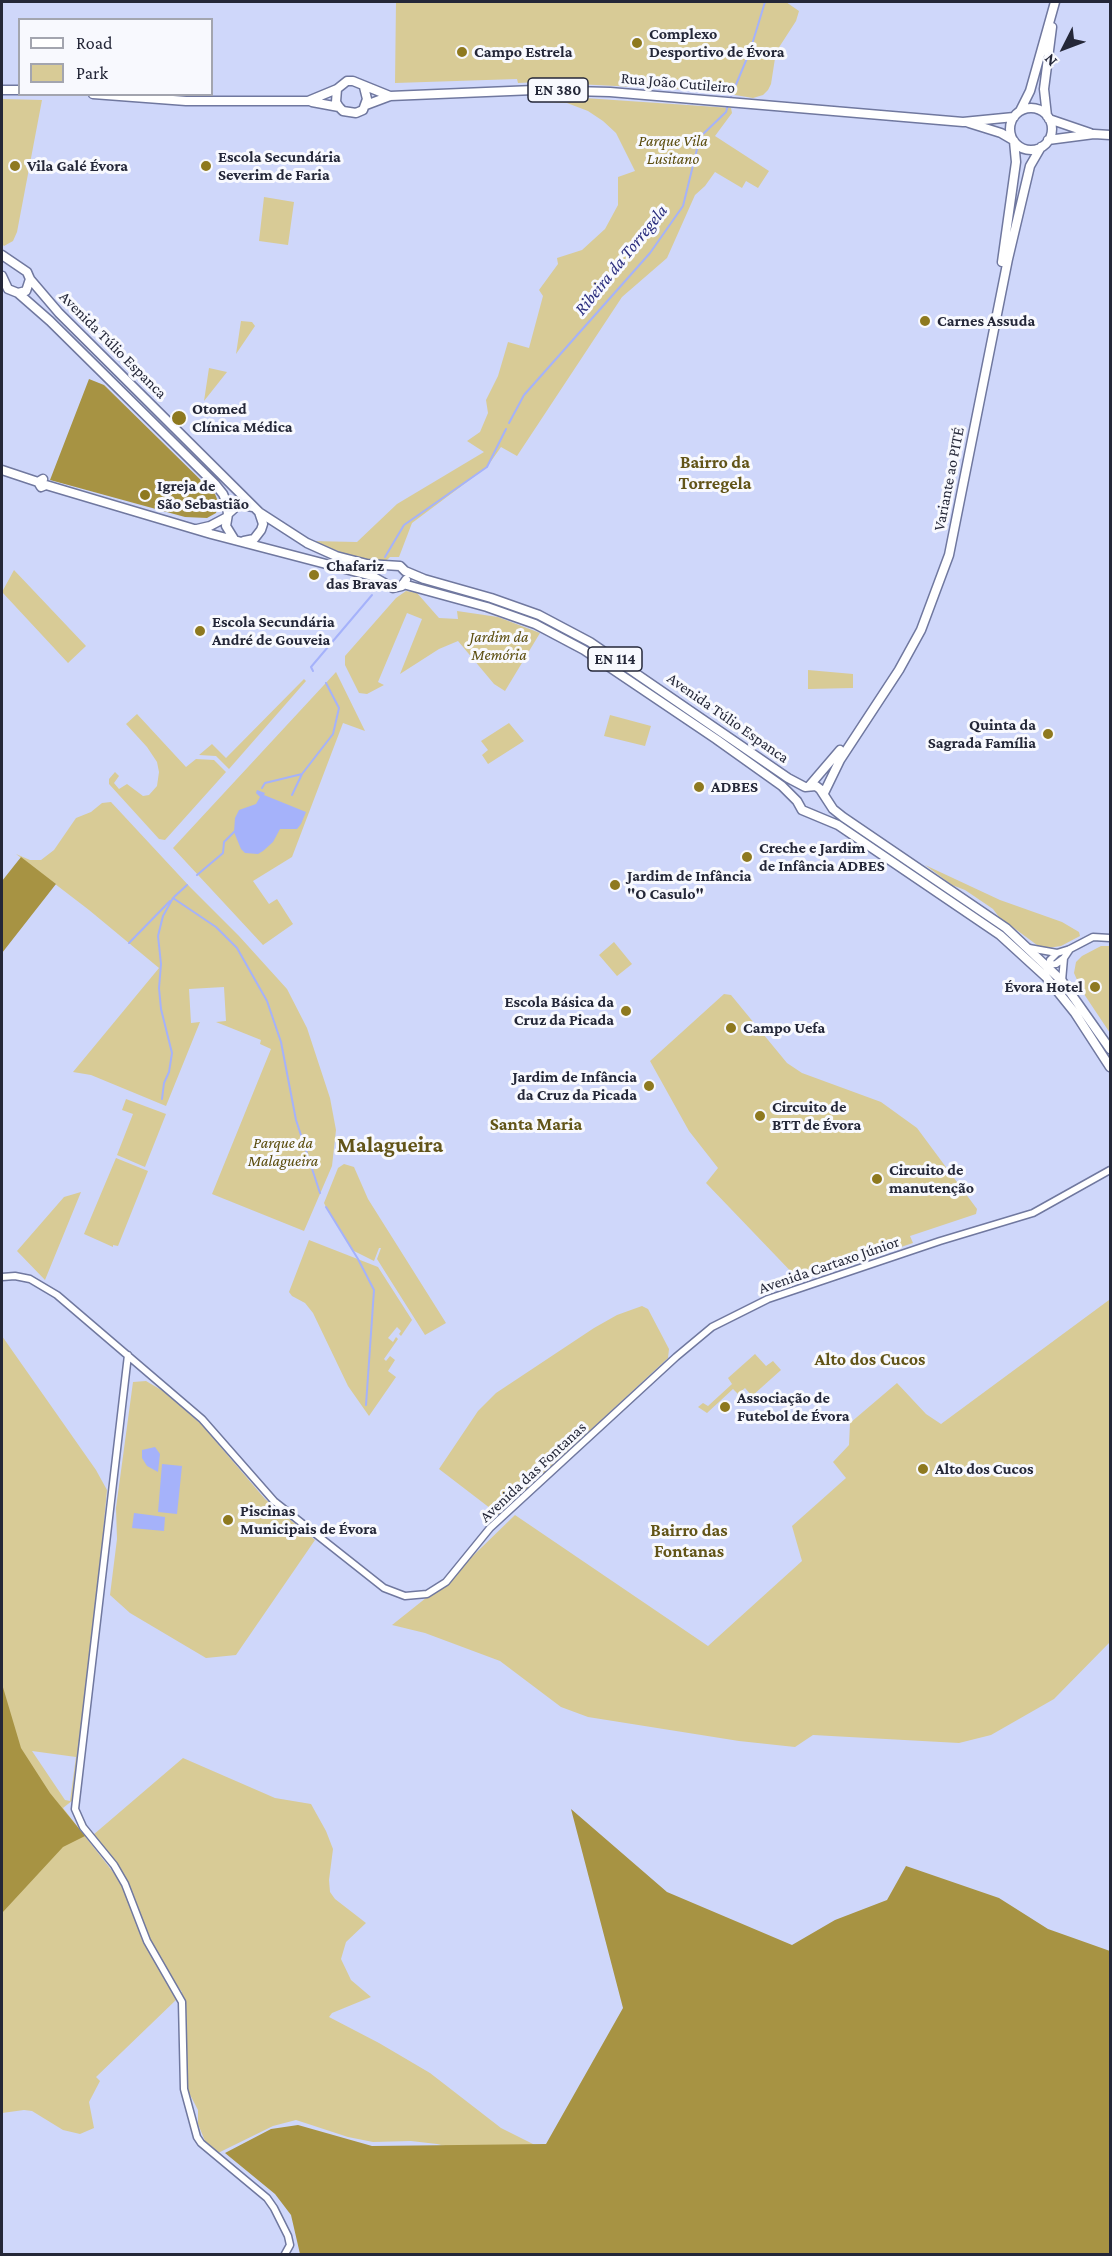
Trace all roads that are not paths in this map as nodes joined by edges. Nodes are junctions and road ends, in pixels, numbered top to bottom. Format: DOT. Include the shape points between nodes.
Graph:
graph roads {
  1 [pos="1055,2"];
  2 [pos="364,87"];
  3 [pos="337,89"];
  4 [pos="2,90"];
  5 [pos="18,90"];
  6 [pos="120,96"];
  7 [pos="390,96"];
  8 [pos="308,101"];
  9 [pos="366,105"];
  10 [pos="339,107"];
  11 [pos="1017,114"];
  12 [pos="1048,117"];
  13 [pos="963,122"];
  14 [pos="1094,134"];
  15 [pos="1110,135"];
  16 [pos="1014,140"];
  17 [pos="1048,140"];
  18 [pos="1041,147"];
  19 [pos="2,255"];
  20 [pos="19,268"];
  21 [pos="3,279"];
  22 [pos="30,279"];
  23 [pos="18,293"];
  24 [pos="2,470"];
  25 [pos="256,510"];
  26 [pos="227,515"];
  27 [pos="197,529"];
  28 [pos="238,540"];
  29 [pos="390,566"];
  30 [pos="405,571"];
  31 [pos="384,582"];
  32 [pos="404,584"];
  33 [pos="807,786"];
  34 [pos="825,796"];
  35 [pos="797,801"];
  36 [pos="812,814"];
  37 [pos="1110,938"];
  38 [pos="1070,949"];
  39 [pos="1026,952"];
  40 [pos="1057,953"];
  41 [pos="1064,958"];
  42 [pos="1049,965"];
  43 [pos="1046,977"];
  44 [pos="1062,981"];
  45 [pos="1110,1049"];
  46 [pos="1110,1067"];
  47 [pos="1110,1170"];
  48 [pos="4,1277"];
  49 [pos="2,1283"];
  50 [pos="128,1355"];
  51 [pos="676,1357"];
  52 [pos="285,2254"];
  1 -- 11 [label="main road" via="1030,92"];
  1 -- 12 [label="main road" via="1044,89"];
  2 -- 3 [label="main road, Rua João Cutileiro" via="346,81"];
  2 -- 7 [label="main road, Rua João Cutileiro / EN 380"];
  2 -- 9 [label="main road"];
  3 -- 8 [label="main road, Rua João Cutileiro"];
  3 -- 10 [label="main road"];
  4 -- 5 [label="main road"];
  6 -- 8 [label="main road, Rua João Cutileiro" via="186,101"];
  7 -- 9 [label="main road, Rua João Cutileiro / EN 380"];
  7 -- 13 [label="main road, Rua João Cutileiro / EN 380" via="534,90 610,92"];
  8 -- 10 [label="main road, Rua João Cutileiro"];
  9 -- 10 [label="main road, Rua João Cutileiro" via="363,110 350,113"];
  11 -- 12 [label="main road" via="1031,108"];
  11 -- 13 [label="main road, Rua João Cutileiro / EN 380"];
  11 -- 16 [label="main road" via="1010,128"];
  12 -- 14 [label="main road"];
  12 -- 17 [label="main road"];
  13 -- 16 [label="main road, Rua João Cutileiro / EN 380"];
  14 -- 15 [label="main road"];
  14 -- 17 [label="main road"];
  16 -- 18 [label="main road" via="1030,150"];
  16 -- 33 [label="main road, Variante ao PITÉ" via="1016,162 1003,258 944,553 916,628 892,671 836,757"];
  17 -- 18 [label="main road"];
  18 -- 34 [label="main road, Variante ao PITÉ" via="1030,166 1010,249 946,565 921,630 840,760"];
  19 -- 20 [label="main road, Avenida Túlio Espanca"];
  20 -- 21 [label="main road, Avenida Túlio Espanca"];
  20 -- 22 [label="main road, Avenida Túlio Espanca"];
  21 -- 23 [label="main road, Avenida Túlio Espanca" via="8,289"];
  22 -- 23 [label="main road" via="26,291"];
  22 -- 25 [label="main road, Avenida Túlio Espanca" via="59,313"];
  23 -- 26 [label="main road, Avenida Túlio Espanca" via="215,484 223,494"];
  24 -- 27 [label="main road"];
  25 -- 26 [label="main road" via="242,505"];
  25 -- 28 [label="main road" via="262,518 261,530 254,539"];
  25 -- 29 [label="main road, Avenida Túlio Espanca" via="307,543 336,556"];
  26 -- 27 [label="main road"];
  26 -- 28 [label="main road, Avenida Túlio Espanca" via="227,531"];
  27 -- 28 [label="main road"];
  28 -- 31 [label="main road, Avenida Túlio Espanca"];
  29 -- 30 [label="main road, Avenida Túlio Espanca" via="397,565"];
  29 -- 31 [label="main road" via="383,574"];
  30 -- 32 [label="main road"];
  30 -- 33 [label="main road, Avenida Túlio Espanca / EN 114" via="539,615 590,642 788,778"];
  31 -- 32 [label="main road, Avenida Túlio Espanca" via="393,588"];
  32 -- 35 [label="main road, Avenida Túlio Espanca / EN 114" via="535,624 585,650 782,786"];
  33 -- 34 [label="main road, Avenida Túlio Espanca" via="816,786"];
  33 -- 35 [label="main road" via="797,795"];
  34 -- 36 [label="main road" via="822,809"];
  34 -- 39 [label="main road, Avenida Túlio Espanca" via="843,817 1005,928"];
  35 -- 36 [label="main road, Avenida Túlio Espanca" via="802,810"];
  36 -- 39 [label="main road, Avenida Túlio Espanca" via="838,825"];
  37 -- 38 [label="street" via="1092,938"];
  38 -- 40 [label="street"];
  38 -- 41 [label="street"];
  39 -- 40 [label="street"];
  39 -- 42 [label="main road, Avenida Túlio Espanca"];
  39 -- 43 [label="main road, Avenida Túlio Espanca"];
  40 -- 42 [label="street"];
  41 -- 42 [label="street"];
  41 -- 44 [label="street"];
  42 -- 43 [label="street"];
  42 -- 44 [label="main road, Avenida Túlio Espanca"];
  43 -- 46 [label="main road, Avenida Túlio Espanca"];
  44 -- 45 [label="main road, Avenida Túlio Espanca"];
  47 -- 51 [label="street, Avenida Cartaxo Júnior" via="1040,1209 768,1299 712,1327"];
  48 -- 49 [label="street"];
  48 -- 50 [label="street" via="30,1279 57,1295"];
  50 -- 51 [label="street, Avenida das Fontanas" via="202,1419 274,1501 384,1588 405,1596 427,1594 446,1582 490,1528"];
  50 -- 52 [label="street" via="75,1809 83,1827 125,1884 147,1941 182,2002 183,2089 197,2136 267,2198 288,2236 290,2246"];
}
